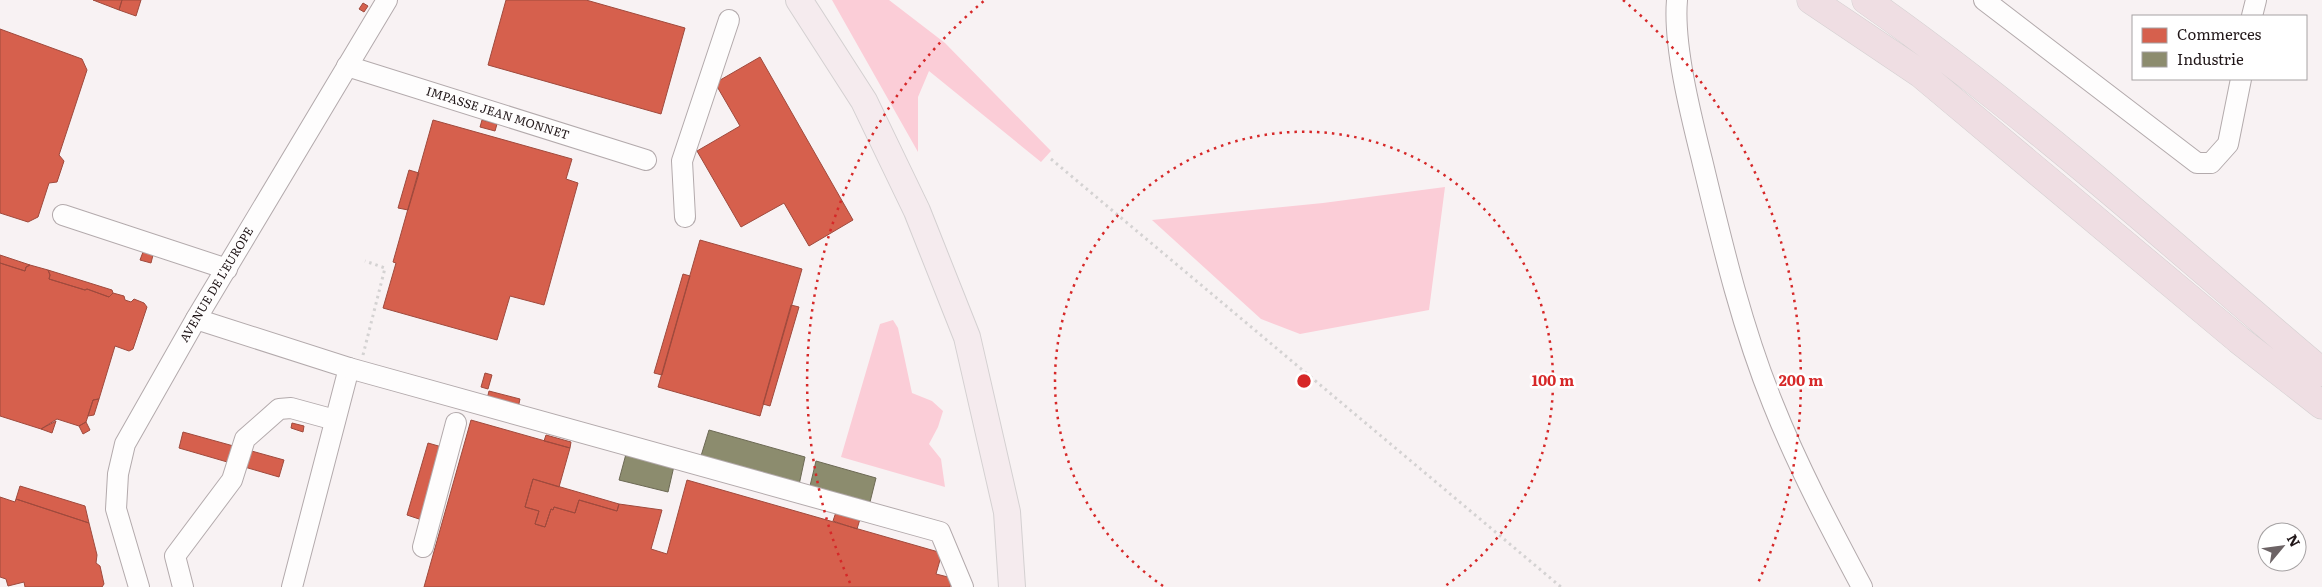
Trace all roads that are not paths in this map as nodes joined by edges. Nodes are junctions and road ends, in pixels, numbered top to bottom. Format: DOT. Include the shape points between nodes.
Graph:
graph roads {
  1 [pos="387,0"];
  2 [pos="799,0"];
  3 [pos="1677,0"];
  4 [pos="1811,0"];
  5 [pos="1866,0"];
  6 [pos="1984,0"];
  7 [pos="2256,0"];
  8 [pos="2252,15"];
  9 [pos="729,20"];
  10 [pos="348,66"];
  11 [pos="2240,80"];
  12 [pos="646,160"];
  13 [pos="63,215"];
  14 [pos="685,217"];
  15 [pos="226,269"];
  16 [pos="196,319"];
  17 [pos="354,369"];
  18 [pos="2322,372"];
  19 [pos="2322,405"];
  20 [pos="335,420"];
  21 [pos="456,423"];
  22 [pos="423,547"];
  23 [pos="139,587"];
  24 [pos="183,587"];
  25 [pos="292,587"];
  26 [pos="963,587"];
  27 [pos="1012,587"];
  28 [pos="1862,587"];
  1 -- 10 [label="street, AVENUE DE L'EUROPE"];
  2 -- 27 [label="main road" via="864,101 917,211 967,338 1007,512"];
  3 -- 28 [label="street" via="1679,41 1695,131 1729,272 1749,336 1798,464"];
  4 -- 19 [label="highway" via="1921,74 2239,340"];
  5 -- 18 [label="highway" via="1936,49 2064,150"];
  6 -- 11 [label="street" via="2197,163 2211,163 2228,144"];
  7 -- 8 [label="street"];
  9 -- 14 [label="street" via="682,160"];
  10 -- 12 [label="street, IMPASSE JEAN MONNET"];
  10 -- 15 [label="street, AVENUE DE L'EUROPE"];
  13 -- 15 [label="street"];
  15 -- 16 [label="street, AVENUE DE L'EUROPE"];
  16 -- 17 [label="street"];
  16 -- 23 [label="street, AVENUE DE L'EUROPE" via="125,444 118,474 116,508"];
  17 -- 20 [label="street"];
  17 -- 26 [label="street" via="940,532"];
  20 -- 24 [label="street" via="291,408 279,409 245,439 232,480 175,556"];
  20 -- 25 [label="street"];
  21 -- 22 [label="street"];
}
